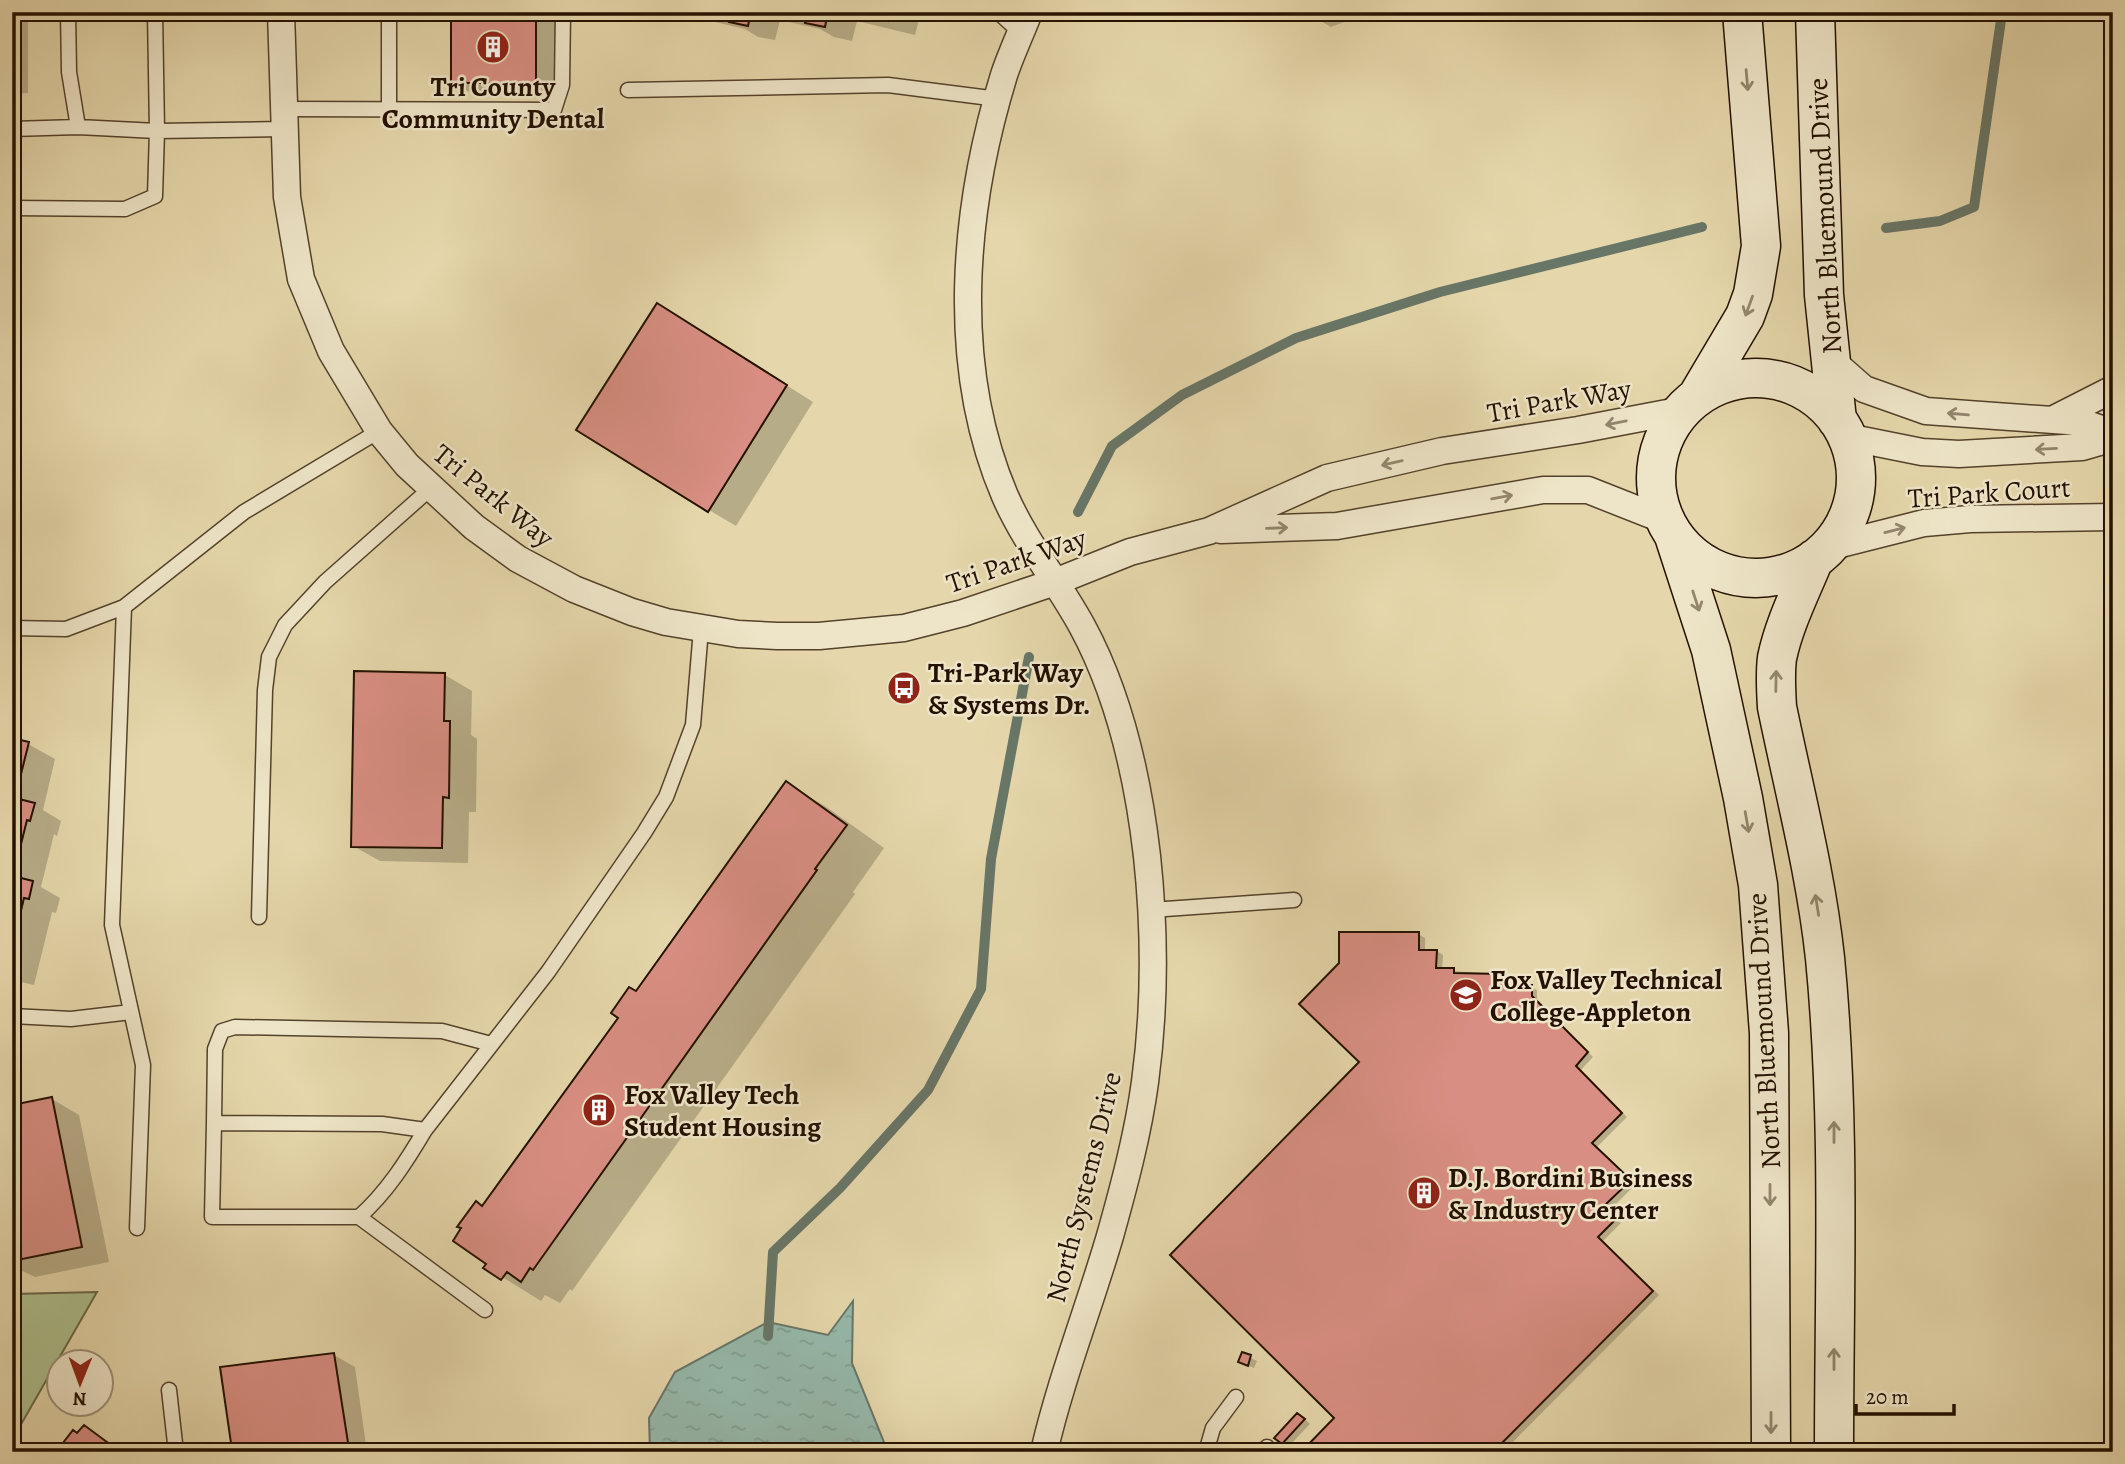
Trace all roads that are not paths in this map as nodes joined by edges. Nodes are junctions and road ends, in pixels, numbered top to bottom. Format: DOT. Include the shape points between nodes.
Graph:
graph roads {
  1 [pos="68,12"];
  2 [pos="155,12"];
  3 [pos="281,12"];
  4 [pos="390,12"];
  5 [pos="564,12"];
  6 [pos="998,12"];
  7 [pos="1742,12"];
  8 [pos="1815,12"];
  9 [pos="1025,23"];
  10 [pos="628,90"];
  11 [pos="998,99"];
  12 [pos="389,109"];
  13 [pos="283,119"];
  14 [pos="78,127"];
  15 [pos="12,129"];
  16 [pos="157,131"];
  17 [pos="12,208"];
  18 [pos="1830,359"];
  19 [pos="2113,389"];
  20 [pos="1690,403"];
  21 [pos="2051,421"];
  22 [pos="1842,429"];
  23 [pos="379,431"];
  24 [pos="2113,435"];
  25 [pos="431,488"];
  26 [pos="2113,517"];
  27 [pos="1669,528"];
  28 [pos="1209,531"];
  29 [pos="1821,553"];
  30 [pos="1055,582"];
  31 [pos="124,607"];
  32 [pos="12,628"];
  33 [pos="701,629"];
  34 [pos="1294,900"];
  35 [pos="1151,910"];
  36 [pos="259,917"];
  37 [pos="131,1012"];
  38 [pos="12,1016"];
  39 [pos="491,1044"];
  40 [pos="214,1123"];
  41 [pos="425,1130"];
  42 [pos="359,1217"];
  43 [pos="137,1228"];
  44 [pos="485,1310"];
  45 [pos="169,1390"];
  46 [pos="1236,1397"];
  47 [pos="176,1452"];
  48 [pos="1044,1452"];
  49 [pos="1206,1452"];
  50 [pos="1771,1452"];
  51 [pos="1834,1452"];
  1 -- 14 [label="lane" via="69,72"];
  2 -- 16 [label="lane"];
  3 -- 13 [label="street, Tri Park Way"];
  4 -- 12 [label="lane"];
  5 -- 12 [label="lane" via="562,85 554,110"];
  6 -- 9 [label="lane"];
  7 -- 20 [label="main road, one-way" via="1761,246 1745,316"];
  8 -- 18 [label="main road, North Bluemound Drive"];
  9 -- 11 [label="street, North Systems Drive"];
  10 -- 11 [label="lane" via="888,85"];
  11 -- 30 [label="street, North Systems Drive" via="975,203 969,292 971,352 992,462 1007,500"];
  12 -- 13 [label="lane"];
  13 -- 16 [label="lane"];
  13 -- 23 [label="street, Tri Park Way" via="286,197 301,279 331,351"];
  14 -- 15 [label="lane"];
  14 -- 16 [label="lane"];
  16 -- 17 [label="lane" via="155,196 125,209"];
  21 -- 18 [label="street, one-way" via="1926,411 1864,389"];
  18 -- 22 [label="main road, North Bluemound Drive"];
  19 -- 21 [label="street"];
  20 -- 22 [label="main road" via="1713,387 1733,381 1772,380 1808,393"];
  20 -- 27 [label="main road" via="1666,434 1657,462 1655,482"];
  20 -- 28 [label="street, Tri Park Way, one-way" via="1578,430 1442,451 1327,478"];
  21 -- 24 [label="street" via="2081,422"];
  24 -- 22 [label="street, Tri Park Court, one-way" via="2082,447 1959,454 1922,452"];
  22 -- 29 [label="main road" via="1853,456 1854,494 1845,522"];
  23 -- 25 [label="street, Tri Park Way"];
  23 -- 31 [label="lane" via="244,512"];
  25 -- 33 [label="street, Tri Park Way" via="474,527 545,575 632,612"];
  25 -- 36 [label="lane" via="325,582 285,625 270,657 265,690"];
  29 -- 26 [label="street, Tri Park Court, one-way" via="1924,523"];
  28 -- 27 [label="street, Tri Park Way, one-way" via="1337,526 1564,488 1588,490"];
  27 -- 29 [label="main road" via="1703,563 1739,577 1779,575"];
  27 -- 50 [label="main road, North Bluemound Drive, one-way" via="1712,650 1758,885 1769,1032"];
  28 -- 30 [label="street, Tri Park Way" via="1130,552"];
  51 -- 29 [label="main road, North Bluemound Drive, one-way" via="1834,1106 1825,957 1777,707 1776,681 1777,657 1787,625"];
  30 -- 33 [label="street, Tri Park Way" via="904,628 819,636"];
  30 -- 35 [label="street, North Systems Drive" via="1083,627 1130,754"];
  31 -- 32 [label="lane" via="66,629"];
  31 -- 37 [label="lane" via="112,925"];
  33 -- 39 [label="lane" via="693,725 666,797 548,972"];
  34 -- 35 [label="lane"];
  35 -- 48 [label="street, North Systems Drive" via="1153,970 1146,1080 1137,1129"];
  37 -- 38 [label="lane" via="71,1019"];
  37 -- 43 [label="lane" via="143,1065"];
  39 -- 40 [label="lane" via="442,1031 235,1027 222,1031 215,1049"];
  39 -- 41 [label="lane"];
  40 -- 41 [label="lane" via="382,1125"];
  40 -- 42 [label="lane" via="212,1217"];
  41 -- 42 [label="lane" via="402,1168"];
  42 -- 44 [label="lane"];
  45 -- 47 [label="lane"];
  46 -- 49 [label="lane" via="1213,1428"];
}
